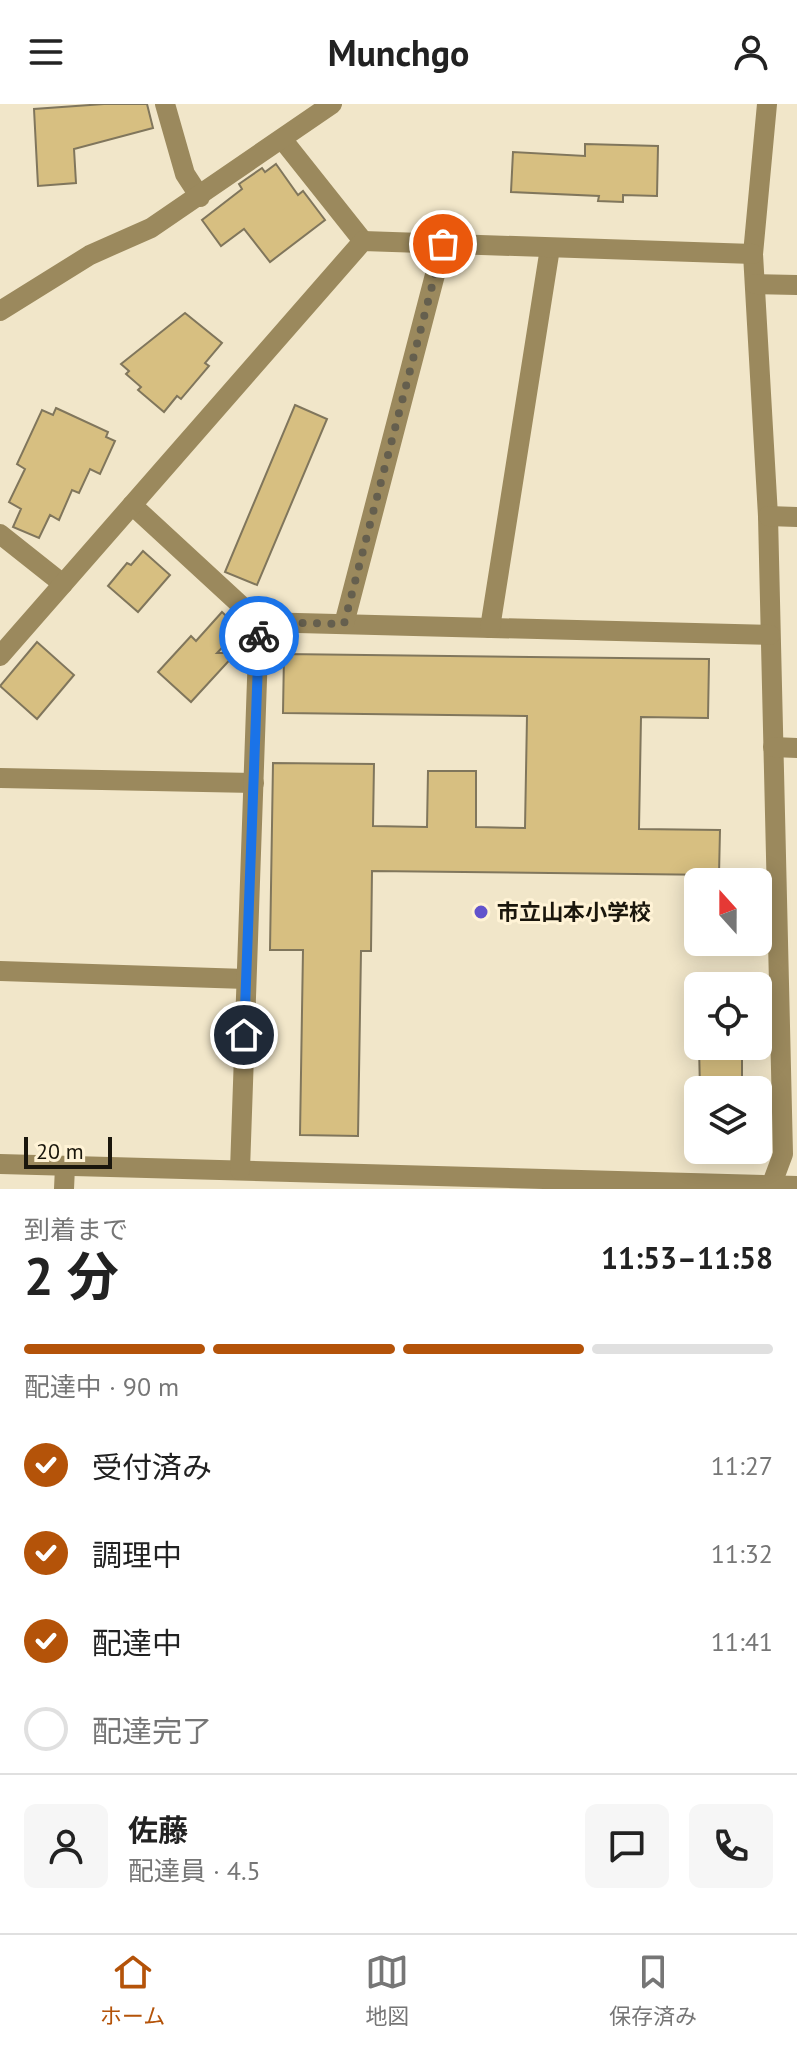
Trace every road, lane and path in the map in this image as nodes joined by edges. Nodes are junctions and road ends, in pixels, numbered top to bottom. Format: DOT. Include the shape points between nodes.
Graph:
graph roads {
  1 [pos="165,104"];
  2 [pos="332,104"];
  3 [pos="767,104"];
  4 [pos="282,139"];
  5 [pos="200,197"];
  6 [pos="363,241"];
  7 [pos="443,244"];
  8 [pos="550,248"];
  9 [pos="753,254"];
  10 [pos="755,284"];
  11 [pos="797,285"];
  12 [pos="0,311"];
  13 [pos="132,505"];
  14 [pos="768,516"];
  15 [pos="797,517"];
  16 [pos="0,534"];
  17 [pos="63,584"];
  18 [pos="259,622"];
  19 [pos="344,624"];
  20 [pos="490,628"];
  21 [pos="770,635"];
  22 [pos="0,656"];
  23 [pos="773,747"];
  24 [pos="797,748"];
  25 [pos="0,778"];
  26 [pos="254,783"];
  27 [pos="788,955"];
  28 [pos="0,971"];
  29 [pos="246,979"];
  30 [pos="0,1164"];
  31 [pos="65,1167"];
  32 [pos="240,1170"];
  33 [pos="525,1184"];
  34 [pos="797,1186"];
  35 [pos="770,1187"];
  36 [pos="64,1189"];
  1 -- 5 [label="street" via="185,174"];
  2 -- 4 [label="street"];
  3 -- 9 [label="street"];
  4 -- 5 [label="street"];
  4 -- 6 [label="street"];
  5 -- 12 [label="street" via="151,228 90,255"];
  6 -- 7 [label="street"];
  6 -- 13 [label="street"];
  7 -- 8 [label="street"];
  7 -- 19 [label="street"];
  8 -- 9 [label="street"];
  8 -- 20 [label="street"];
  9 -- 10 [label="street"];
  10 -- 11 [label="street"];
  10 -- 14 [label="street"];
  13 -- 17 [label="street"];
  13 -- 18 [label="street"];
  14 -- 15 [label="street"];
  14 -- 21 [label="street"];
  16 -- 17 [label="street"];
  17 -- 22 [label="street"];
  18 -- 19 [label="street"];
  18 -- 26 [label="street"];
  19 -- 20 [label="street"];
  20 -- 21 [label="street"];
  21 -- 23 [label="street"];
  23 -- 24 [label="street"];
  23 -- 27 [label="street"];
  25 -- 26 [label="street"];
  26 -- 29 [label="street"];
  27 -- 35 [label="street" via="783,1154"];
  28 -- 29 [label="street"];
  29 -- 32 [label="street"];
  30 -- 31 [label="street"];
  31 -- 32 [label="street"];
  31 -- 36 [label="street"];
  32 -- 33 [label="street"];
  33 -- 35 [label="street"];
  34 -- 35 [label="street"];
}
